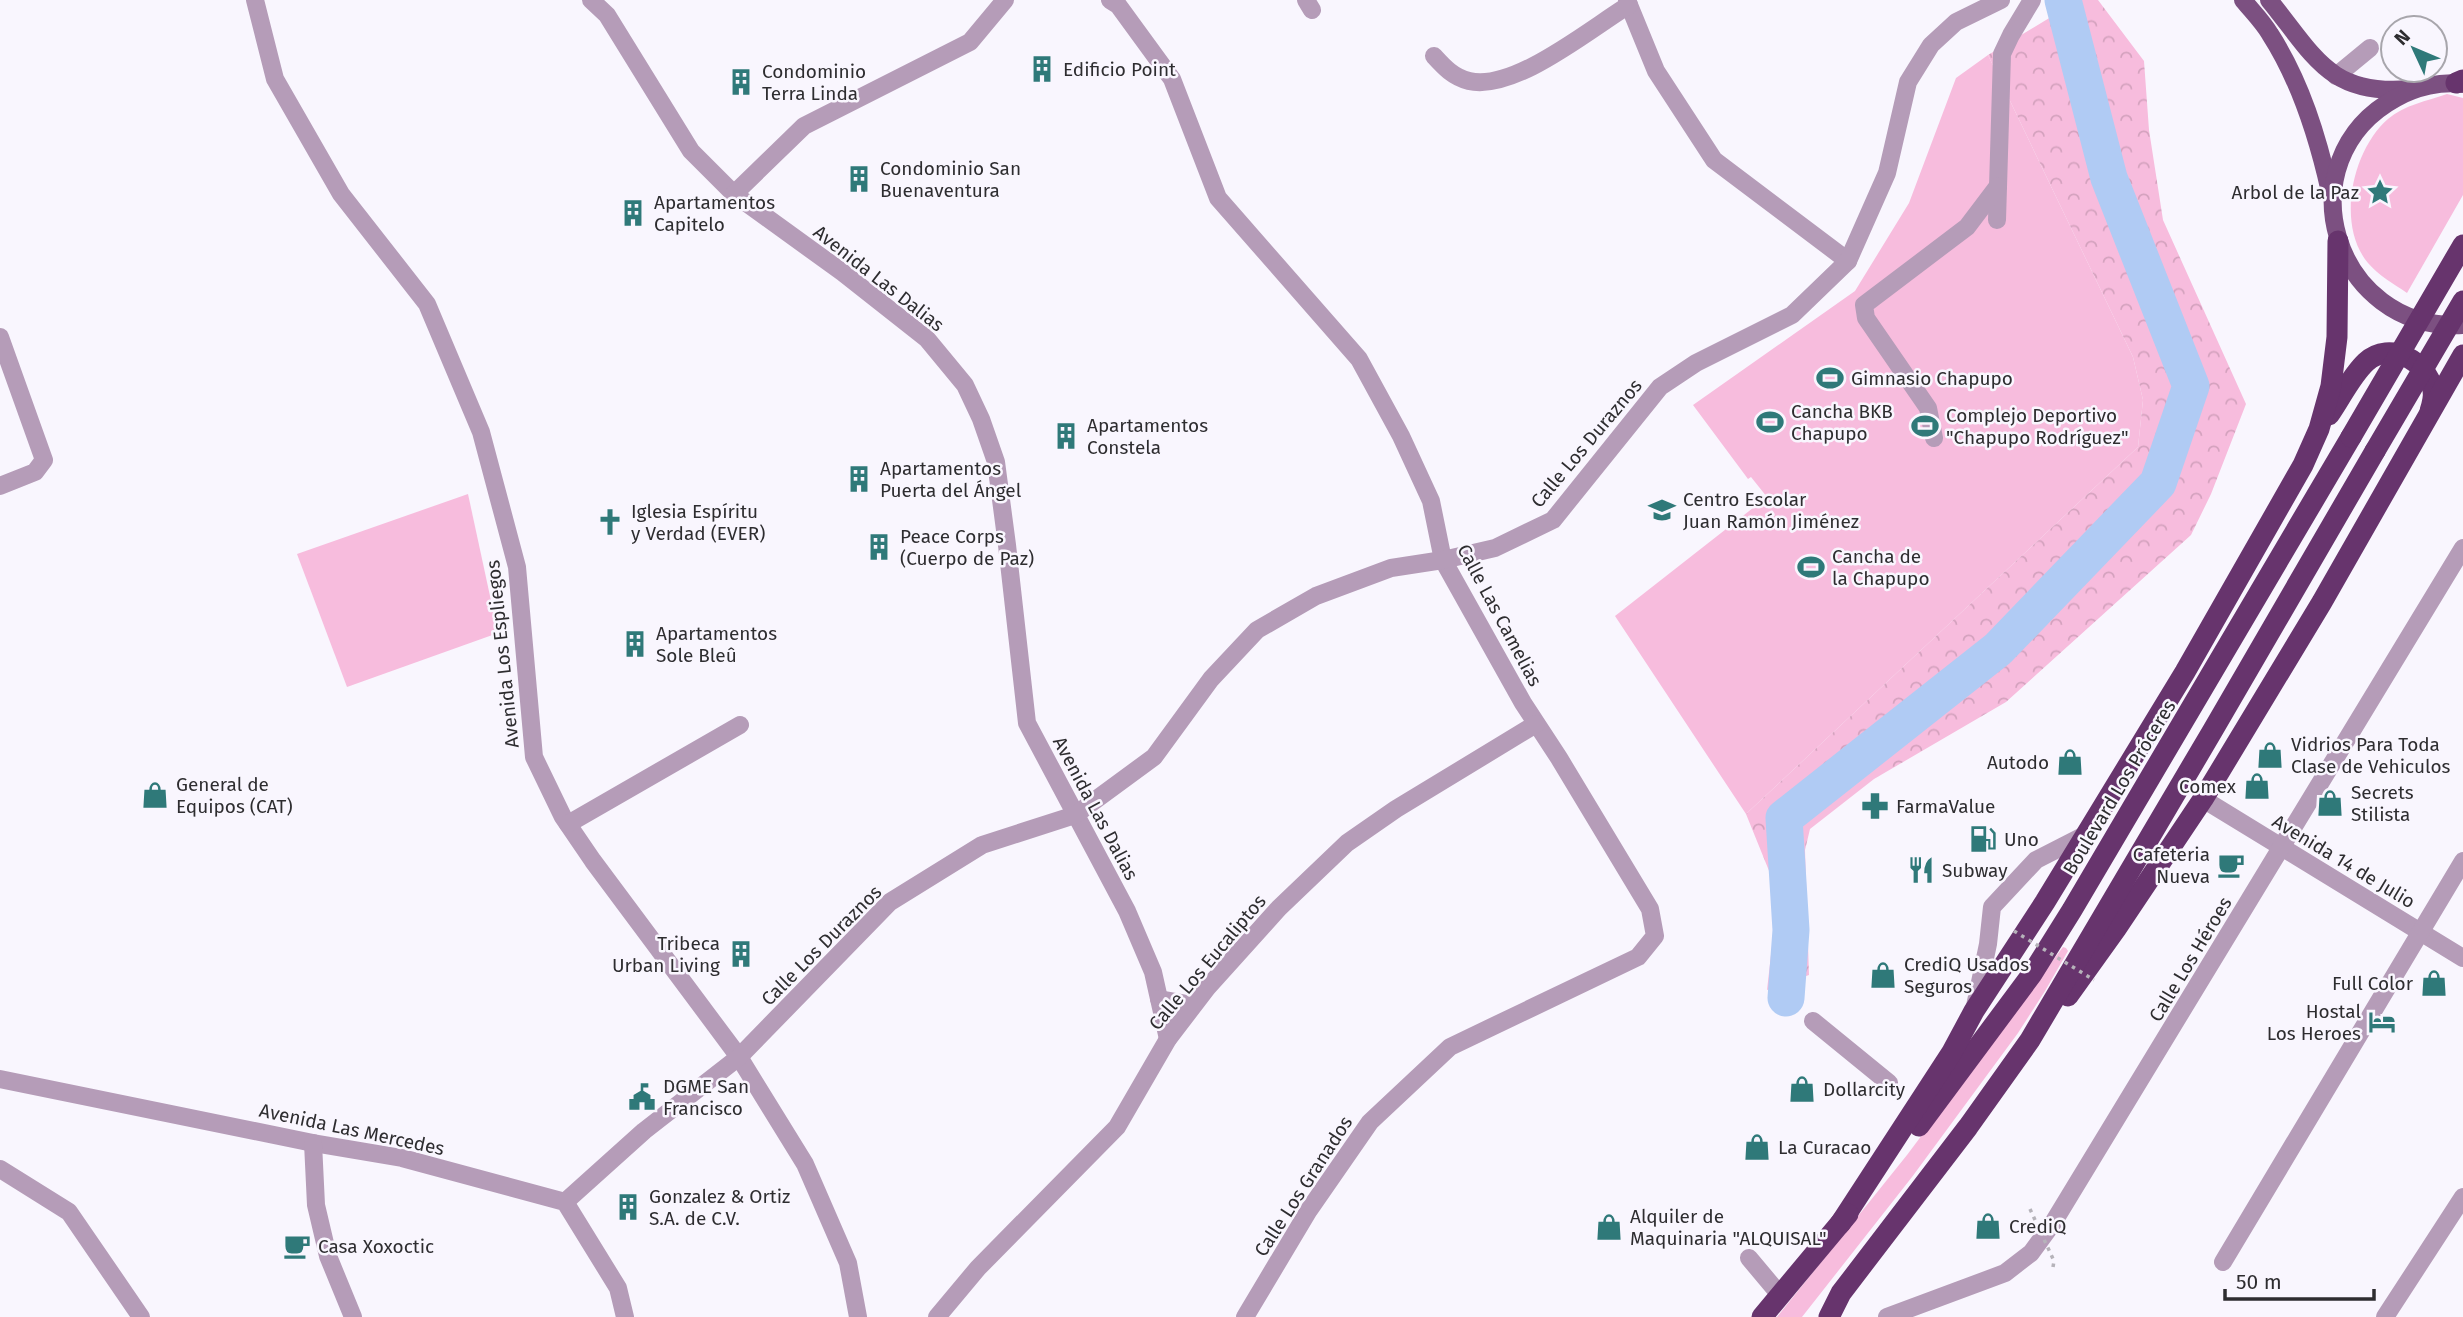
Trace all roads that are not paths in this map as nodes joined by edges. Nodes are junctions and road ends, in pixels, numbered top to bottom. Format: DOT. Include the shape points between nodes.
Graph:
graph roads {
  1 [pos="255,0"];
  2 [pos="592,0"];
  3 [pos="1005,0"];
  4 [pos="1110,0"];
  5 [pos="2001,0"];
  6 [pos="2032,0"];
  7 [pos="2243,0"];
  8 [pos="2269,0"];
  9 [pos="1628,3"];
  10 [pos="2370,48"];
  11 [pos="1434,56"];
  12 [pos="2336,76"];
  13 [pos="2460,82"];
  14 [pos="2419,88"];
  15 [pos="1998,186"];
  16 [pos="734,194"];
  17 [pos="2332,201"];
  18 [pos="1997,220"];
  19 [pos="2338,241"];
  20 [pos="2463,245"];
  21 [pos="1848,261"];
  22 [pos="2463,301"];
  23 [pos="2463,325"];
  24 [pos="0,337"];
  25 [pos="2463,355"];
  26 [pos="2428,420"];
  27 [pos="2319,429"];
  28 [pos="1934,438"];
  29 [pos="0,486"];
  30 [pos="2463,548"];
  31 [pos="1443,560"];
  32 [pos="1536,724"];
  33 [pos="740,725"];
  34 [pos="2203,799"];
  35 [pos="1075,815"];
  36 [pos="568,824"];
  37 [pos="2083,836"];
  38 [pos="2283,848"];
  39 [pos="2108,851"];
  40 [pos="2463,861"];
  41 [pos="2420,932"];
  42 [pos="1655,936"];
  43 [pos="2463,958"];
  44 [pos="1159,999"];
  45 [pos="1194,1005"];
  46 [pos="1974,1011"];
  47 [pos="1813,1021"];
  48 [pos="1168,1039"];
  49 [pos="2030,1040"];
  50 [pos="739,1057"];
  51 [pos="0,1079"];
  52 [pos="1889,1083"];
  53 [pos="313,1143"];
  54 [pos="0,1169"];
  55 [pos="2463,1197"];
  56 [pos="565,1202"];
  57 [pos="1840,1224"];
  58 [pos="1749,1258"];
  59 [pos="2223,1262"];
  60 [pos="1780,1295"];
  61 [pos="141,1317"];
  62 [pos="353,1317"];
  63 [pos="625,1317"];
  64 [pos="858,1317"];
  65 [pos="937,1317"];
  66 [pos="1245,1317"];
  67 [pos="1762,1317"];
  68 [pos="1829,1317"];
  69 [pos="1887,1317"];
  70 [pos="2385,1317"];
  1 -- 36 [label="street, Avenida Los Espliegos" via="275,79 341,194 427,304 481,432 517,567 534,757"];
  2 -- 16 [label="street, Avenida Las Dalias" via="607,15 691,151"];
  3 -- 16 [label="street" via="970,42 804,126"];
  4 -- 31 [label="street, Calle Las Camelias" via="1172,79 1218,198 1359,359 1431,501"];
  5 -- 21 [label="street, Calle Los Duraznos" via="1956,22 1931,45 1908,82 1887,173"];
  6 -- 15 [label="street" via="2003,54"];
  7 -- 17 [label="main road" via="2269,31 2294,79"];
  8 -- 12 [label="main road"];
  9 -- 11 [label="street" via="1545,61 1493,81 1469,82 1448,72"];
  9 -- 21 [label="street" via="1656,71 1714,160"];
  10 -- 12 [label="street"];
  12 -- 14 [label="main road" via="2365,89"];
  13 -- 14 [label="main road"];
  14 -- 17 [label="main road" via="2389,102 2363,124 2338,168"];
  15 -- 18 [label="street"];
  15 -- 28 [label="street" via="1967,227 1864,305 1866,318 1928,408"];
  16 -- 35 [label="street, Avenida Las Dalias" via="927,339 965,385 996,462 1027,723"];
  17 -- 19 [label="main road"];
  19 -- 23 [label="main road" via="2359,281 2394,310 2415,319"];
  19 -- 27 [label="highway" via="2337,337 2332,386"];
  20 -- 39 [label="highway, Boulevard Los Próceres, bridge"];
  21 -- 31 [label="street, Calle Los Duraznos" via="1793,315 1696,363 1660,387 1553,520 1495,548"];
  22 -- 49 [label="highway, bridge"];
  24 -- 29 [label="street" via="44,460 35,472"];
  25 -- 26 [label="highway"];
  26 -- 27 [label="highway" via="2433,390 2427,377 2406,355 2391,352 2366,361"];
  26 -- 34 [label="highway"];
  27 -- 37 [label="highway" via="2287,497"];
  30 -- 38 [label="street, Calle Los Héroes"];
  31 -- 32 [label="street, Calle Las Camelias"];
  31 -- 35 [label="street, Calle Los Duraznos" via="1391,568 1316,596 1257,630 1211,679 1154,757"];
  32 -- 42 [label="street, Calle Las Camelias" via="1650,909"];
  32 -- 45 [label="street, Calle Los Eucaliptos" via="1347,843 1279,908"];
  33 -- 36 [label="street"];
  34 -- 38 [label="street, Avenida 14 de Julio"];
  34 -- 49 [label="highway" via="2080,981"];
  35 -- 44 [label="street, Avenida Las Dalias" via="1127,911 1153,972"];
  35 -- 50 [label="street, Calle Los Duraznos" via="982,845 890,902"];
  36 -- 50 [label="street, Avenida Los Espliegos"];
  37 -- 39 [label="highway"];
  37 -- 46 [label="highway"];
  37 -- 46 [label="street" via="2036,860 1992,907"];
  38 -- 41 [label="street, Avenida 14 de Julio"];
  38 -- 69 [label="street, Calle Los Héroes" via="2031,1254 2005,1273"];
  39 -- 57 [label="highway, Boulevard Los Próceres" via="2032,974"];
  40 -- 41 [label="street"];
  41 -- 43 [label="street, Avenida 14 de Julio"];
  41 -- 59 [label="street"];
  42 -- 66 [label="street, Calle Los Granados" via="1638,957 1450,1047 1370,1122 1309,1210"];
  44 -- 45 [label="street"];
  44 -- 48 [label="street, Avenida Las Dalias"];
  45 -- 48 [label="street, Calle Los Eucaliptos"];
  46 -- 57 [label="highway"];
  47 -- 52 [label="street"];
  48 -- 65 [label="street, Calle Los Eucaliptos" via="1117,1127 978,1268"];
  49 -- 68 [label="highway" via="1841,1293"];
  50 -- 56 [label="street, Calle Los Duraznos" via="644,1130"];
  50 -- 64 [label="street, Avenida Los Espliegos" via="805,1164 848,1263"];
  51 -- 53 [label="street, Avenida Las Mercedes"];
  53 -- 56 [label="street, Avenida Las Mercedes" via="402,1158"];
  53 -- 62 [label="street" via="316,1205 328,1256"];
  54 -- 61 [label="street" via="69,1212"];
  55 -- 70 [label="street"];
  56 -- 63 [label="street" via="618,1288"];
  57 -- 60 [label="highway, Boulevard Los Próceres"];
  58 -- 60 [label="street"];
  60 -- 67 [label="highway, Boulevard Los Próceres"];
}
